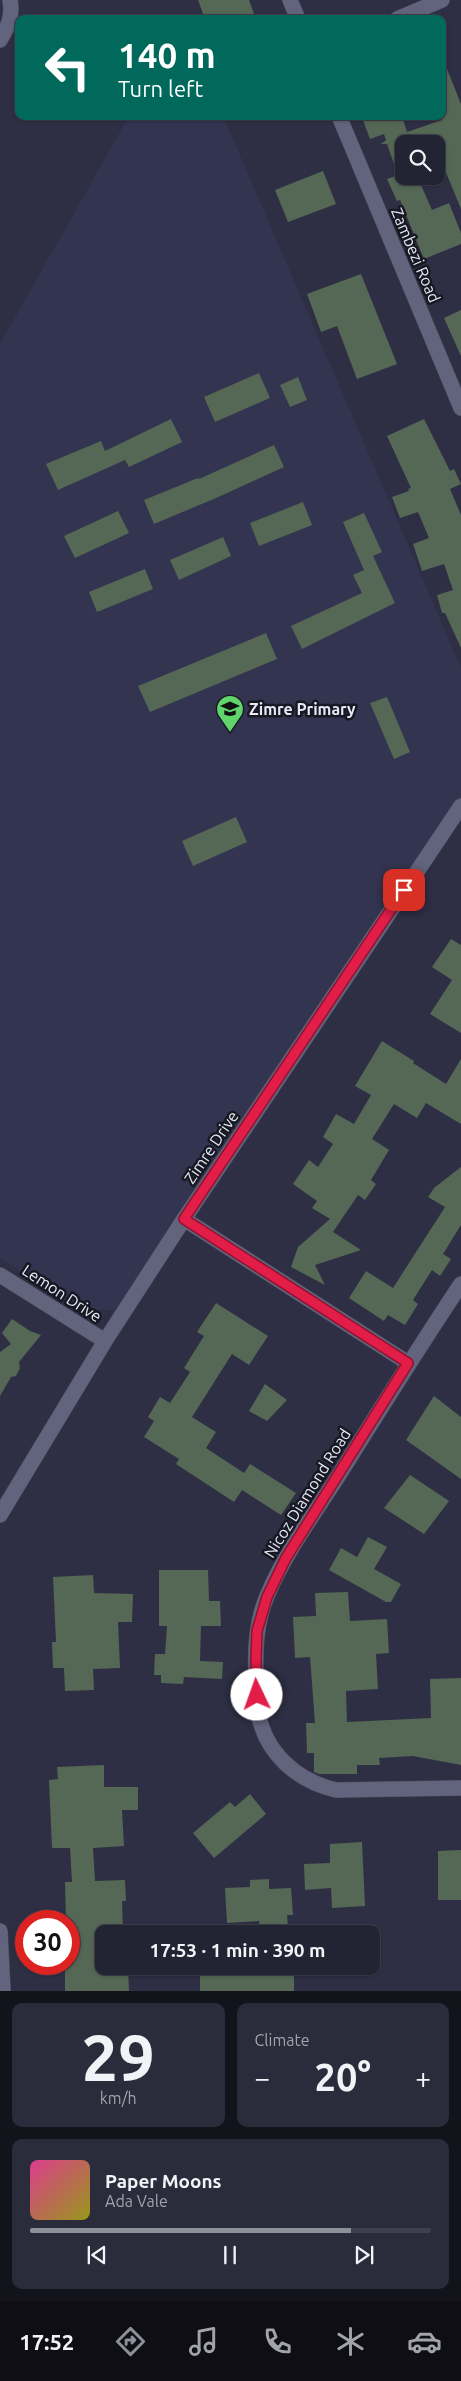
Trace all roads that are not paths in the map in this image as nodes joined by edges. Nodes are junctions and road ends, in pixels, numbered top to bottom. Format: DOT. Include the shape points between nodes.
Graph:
graph roads {
  1 [pos="10,0"];
  2 [pos="290,0"];
  3 [pos="442,0"];
  4 [pos="296,15"];
  5 [pos="406,15"];
  6 [pos="0,40"];
  7 [pos="341,120"];
  8 [pos="461,408"];
  9 [pos="461,806"];
  10 [pos="184,1219"];
  11 [pos="0,1274"];
  12 [pos="461,1284"];
  13 [pos="105,1341"];
  14 [pos="408,1363"];
  15 [pos="0,1515"];
  16 [pos="461,1788"];
  17 [pos="0,1931"];
  18 [pos="3,1991"];
  1 -- 6 [label="street" via="12,11"];
  2 -- 4 [label="street"];
  3 -- 5 [label="street"];
  7 -- 8 [label="street, Zambezi Road"];
  9 -- 10 [label="street, Zimre Drive"];
  10 -- 13 [label="street, Zimre Drive"];
  10 -- 14 [label="street"];
  11 -- 13 [label="street, Lemon Drive"];
  12 -- 14 [label="street, Nicoz Diamond Road"];
  13 -- 15 [label="street, Zimre Drive"];
  14 -- 16 [label="street, Nicoz Diamond Road" via="286,1558 267,1597 257,1631 258,1713 268,1743 282,1762 321,1787 336,1790"];
  17 -- 18 [label="street"];
}
